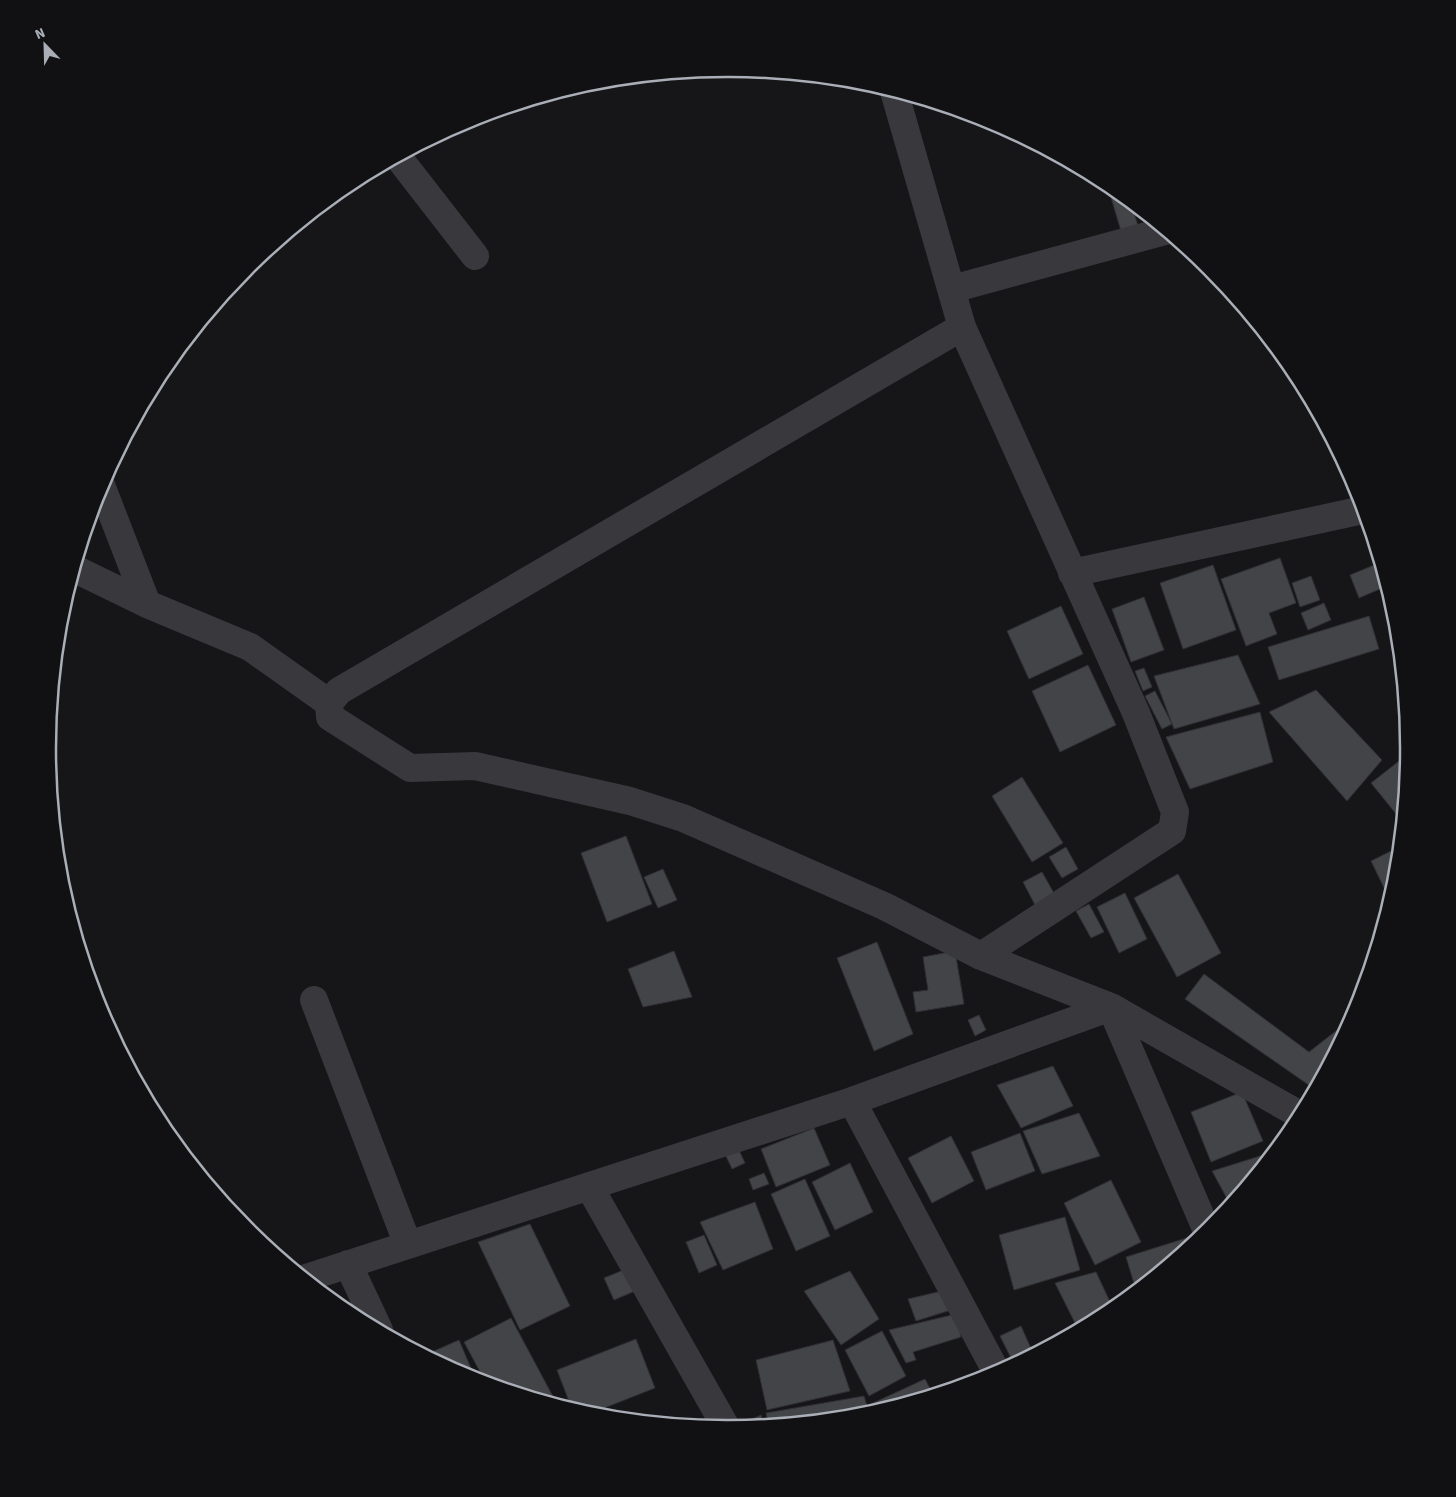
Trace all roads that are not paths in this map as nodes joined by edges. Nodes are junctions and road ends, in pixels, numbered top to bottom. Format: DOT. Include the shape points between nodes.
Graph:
graph roads {
  1 [pos="896,99"];
  2 [pos="402,162"];
  3 [pos="1159,234"];
  4 [pos="475,256"];
  5 [pos="952,289"];
  6 [pos="962,327"];
  7 [pos="105,496"];
  8 [pos="1356,511"];
  9 [pos="80,571"];
  10 [pos="1072,573"];
  11 [pos="147,604"];
  12 [pos="329,704"];
  13 [pos="981,956"];
  14 [pos="314,1000"];
  15 [pos="1110,1007"];
  16 [pos="852,1101"];
  17 [pos="1293,1111"];
  18 [pos="589,1186"];
  19 [pos="1203,1223"];
  20 [pos="408,1245"];
  21 [pos="348,1264"];
  22 [pos="312,1276"];
  23 [pos="374,1319"];
  24 [pos="992,1366"];
  25 [pos="722,1420"];
  1 -- 5 [label="street"];
  2 -- 4 [label="street"];
  3 -- 5 [label="street"];
  5 -- 6 [label="street"];
  6 -- 10 [label="street"];
  6 -- 12 [label="street" via="339,691"];
  7 -- 11 [label="street"];
  8 -- 10 [label="street"];
  9 -- 11 [label="street"];
  10 -- 13 [label="street" via="1136,713 1176,812 1172,831"];
  11 -- 12 [label="street" via="250,647"];
  12 -- 13 [label="street" via="330,717 410,768 475,766 630,801 682,818 884,906"];
  13 -- 15 [label="street"];
  14 -- 20 [label="street"];
  15 -- 16 [label="street"];
  15 -- 17 [label="street"];
  15 -- 19 [label="street"];
  16 -- 18 [label="street"];
  16 -- 24 [label="street"];
  18 -- 20 [label="street"];
  18 -- 25 [label="street"];
  20 -- 21 [label="street"];
  21 -- 22 [label="street"];
  21 -- 23 [label="street"];
}
